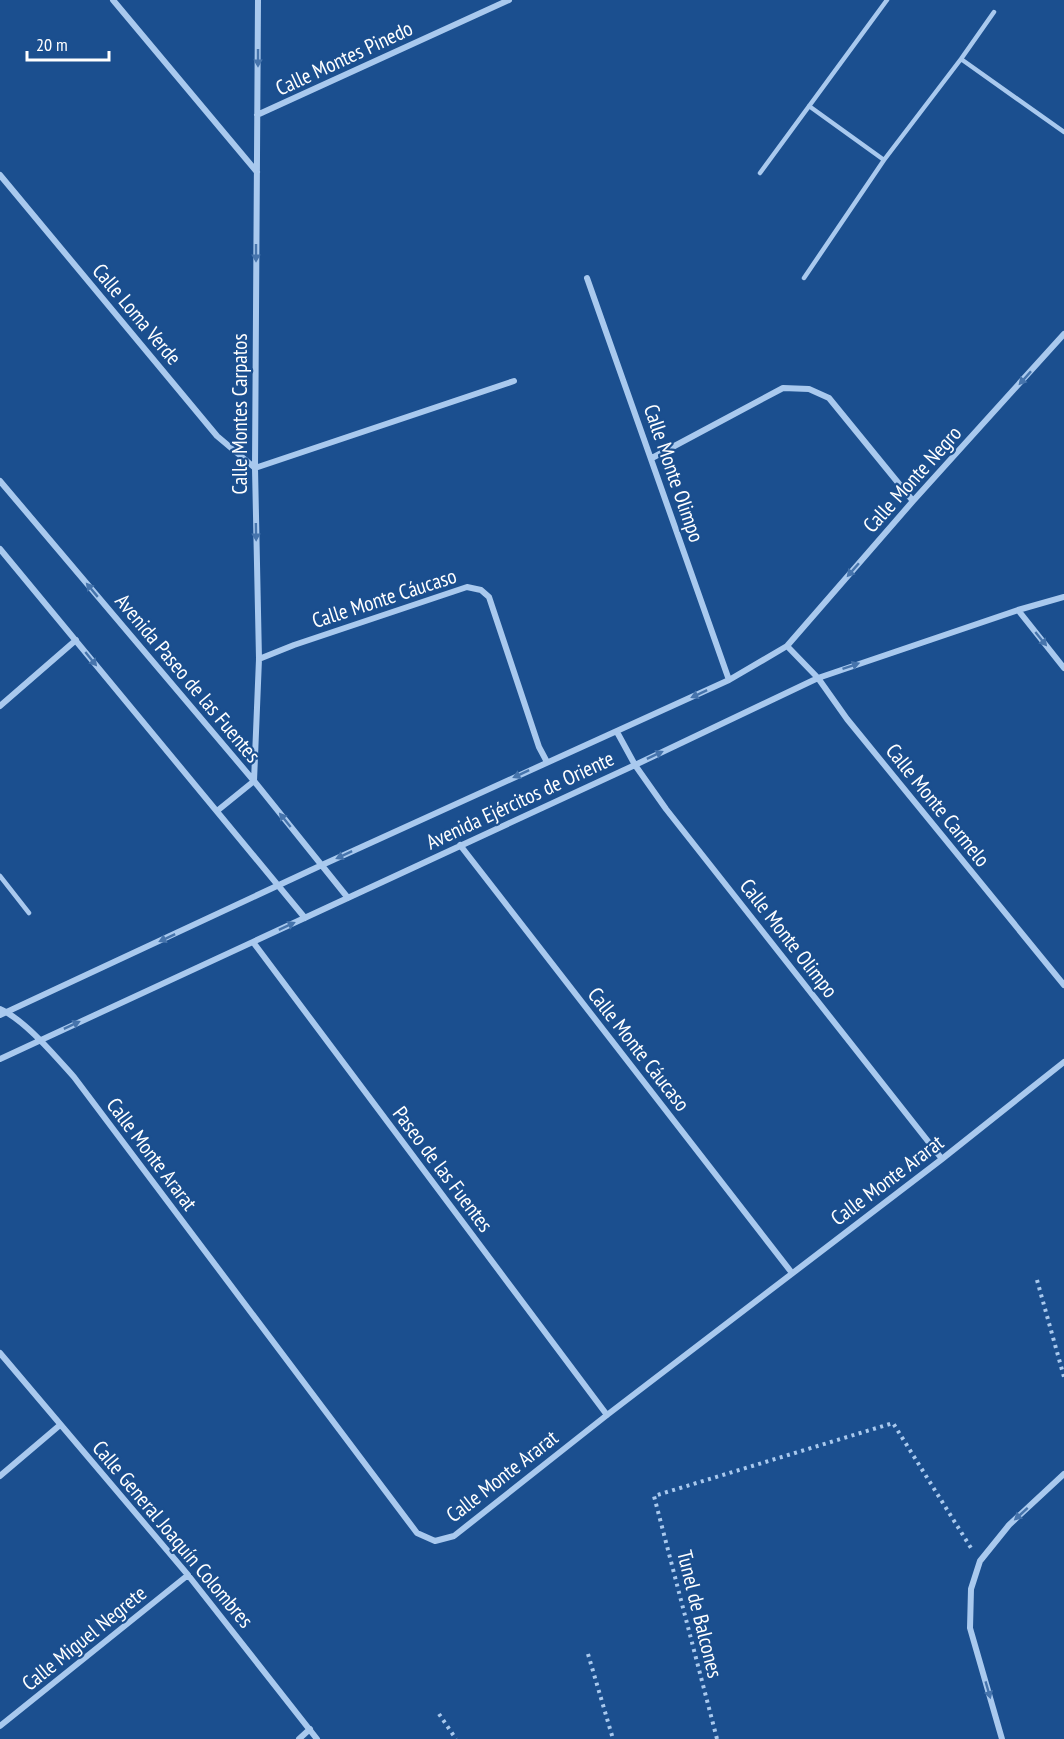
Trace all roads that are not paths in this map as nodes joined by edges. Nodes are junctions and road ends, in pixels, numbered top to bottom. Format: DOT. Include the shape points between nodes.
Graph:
graph roads {
  1 [pos="113,0"];
  2 [pos="258,0"];
  3 [pos="509,0"];
  4 [pos="887,0"];
  5 [pos="994,12"];
  6 [pos="961,59"];
  7 [pos="809,106"];
  8 [pos="257,115"];
  9 [pos="1064,132"];
  10 [pos="884,160"];
  11 [pos="257,172"];
  12 [pos="760,173"];
  13 [pos="0,175"];
  14 [pos="587,278"];
  15 [pos="804,278"];
  16 [pos="1064,334"];
  17 [pos="514,381"];
  18 [pos="652,458"];
  19 [pos="255,468"];
  20 [pos="0,481"];
  21 [pos="914,501"];
  22 [pos="0,549"];
  23 [pos="1064,597"];
  24 [pos="1018,610"];
  25 [pos="76,640"];
  26 [pos="787,646"];
  27 [pos="259,659"];
  28 [pos="1064,668"];
  29 [pos="818,678"];
  30 [pos="729,680"];
  31 [pos="0,705"];
  32 [pos="617,732"];
  33 [pos="547,762"];
  34 [pos="635,765"];
  35 [pos="254,781"];
  36 [pos="217,811"];
  37 [pos="460,845"];
  38 [pos="322,866"];
  39 [pos="0,876"];
  40 [pos="278,886"];
  41 [pos="348,898"];
  42 [pos="29,913"];
  43 [pos="305,918"];
  44 [pos="253,942"];
  45 [pos="1064,985"];
  46 [pos="0,1009"];
  47 [pos="7,1012"];
  48 [pos="0,1015"];
  49 [pos="40,1040"];
  50 [pos="0,1059"];
  51 [pos="1064,1062"];
  52 [pos="942,1160"];
  53 [pos="792,1273"];
  54 [pos="0,1353"];
  55 [pos="607,1415"];
  56 [pos="60,1425"];
  57 [pos="1064,1474"];
  58 [pos="0,1476"];
  59 [pos="188,1575"];
  60 [pos="0,1726"];
  61 [pos="310,1729"];
  62 [pos="299,1739"];
  63 [pos="317,1739"];
  64 [pos="1002,1739"];
  1 -- 11 [label="street"];
  2 -- 8 [label="street, Calle Montes Carpatos, one-way"];
  3 -- 8 [label="street, Calle Montes Pinedo"];
  4 -- 7 [label="lane"];
  5 -- 6 [label="lane"];
  6 -- 9 [label="lane"];
  6 -- 10 [label="lane"];
  7 -- 10 [label="lane"];
  7 -- 12 [label="lane"];
  8 -- 11 [label="street, Calle Montes Carpatos"];
  10 -- 15 [label="lane"];
  11 -- 19 [label="street, Calle Montes Carpatos, one-way"];
  13 -- 19 [label="street, Calle Loma Verde" via="217,436"];
  14 -- 18 [label="street, Calle Monte Olimpo"];
  16 -- 21 [label="street, Calle Monte Negro, one-way"];
  17 -- 19 [label="street"];
  18 -- 21 [label="street" via="783,388 809,389 829,398"];
  18 -- 30 [label="street, Calle Monte Olimpo"];
  19 -- 27 [label="street, Calle Montes Carpatos, one-way"];
  35 -- 20 [label="street, Avenida Paseo de las Fuentes, one-way"];
  21 -- 26 [label="street, Calle Monte Negro, one-way"];
  22 -- 25 [label="street"];
  23 -- 24 [label="street, Avenida Ejércitos de Oriente"];
  24 -- 28 [label="street, one-way"];
  29 -- 24 [label="street, Avenida Ejércitos de Oriente, one-way"];
  25 -- 31 [label="street"];
  25 -- 36 [label="street, one-way"];
  26 -- 29 [label="street, Calle Monte Carmelo"];
  26 -- 30 [label="street, Avenida Ejércitos de Oriente"];
  27 -- 33 [label="street, Calle Monte Cáucaso" via="467,587 481,590 489,597"];
  27 -- 35 [label="street, Calle Montes Carpatos"];
  34 -- 29 [label="street, Avenida Ejércitos de Oriente, one-way"];
  29 -- 45 [label="street, Calle Monte Carmelo" via="847,719"];
  30 -- 32 [label="street, Avenida Ejércitos de Oriente, one-way"];
  32 -- 33 [label="street, Avenida Ejércitos de Oriente"];
  32 -- 34 [label="street, Calle Monte Olimpo"];
  33 -- 38 [label="street, Avenida Ejércitos de Oriente, one-way"];
  34 -- 37 [label="street, Avenida Ejércitos de Oriente"];
  34 -- 52 [label="street, Calle Monte Olimpo"];
  35 -- 36 [label="street"];
  38 -- 35 [label="street, Avenida Paseo de las Fuentes, one-way"];
  36 -- 40 [label="street"];
  37 -- 41 [label="street, Avenida Ejércitos de Oriente"];
  37 -- 53 [label="street, Calle Monte Cáucaso"];
  38 -- 40 [label="street, Avenida Ejércitos de Oriente"];
  38 -- 41 [label="street, Avenida Paseo de las Fuentes"];
  39 -- 42 [label="lane"];
  40 -- 43 [label="street"];
  40 -- 47 [label="street, Avenida Ejércitos de Oriente, one-way"];
  41 -- 43 [label="street, Avenida Ejércitos de Oriente"];
  44 -- 43 [label="street, Avenida Ejércitos de Oriente, one-way"];
  49 -- 44 [label="street, Avenida Ejércitos de Oriente, one-way"];
  44 -- 55 [label="street, Paseo de las Fuentes"];
  46 -- 47 [label="street, Calle Monte Ararat"];
  47 -- 48 [label="street, Avenida Ejércitos de Oriente"];
  47 -- 49 [label="street, Calle Monte Ararat"];
  49 -- 50 [label="street, Avenida Ejércitos de Oriente"];
  49 -- 55 [label="street, Calle Monte Ararat" via="74,1077 417,1533 435,1541 454,1536"];
  51 -- 52 [label="street, Calle Monte Ararat"];
  52 -- 53 [label="street, Calle Monte Ararat"];
  53 -- 55 [label="street, Calle Monte Ararat"];
  54 -- 56 [label="street, Calle General Joaquín Colombres"];
  56 -- 58 [label="street"];
  56 -- 59 [label="street, Calle General Joaquín Colombres"];
  57 -- 64 [label="street, one-way" via="1009,1525 980,1561 971,1589 970,1628"];
  59 -- 60 [label="street, Calle Miguel Negrete"];
  59 -- 61 [label="street, Calle General Joaquín Colombres"];
  61 -- 62 [label="street"];
  61 -- 63 [label="street, Calle General Joaquín Colombres"];
}
